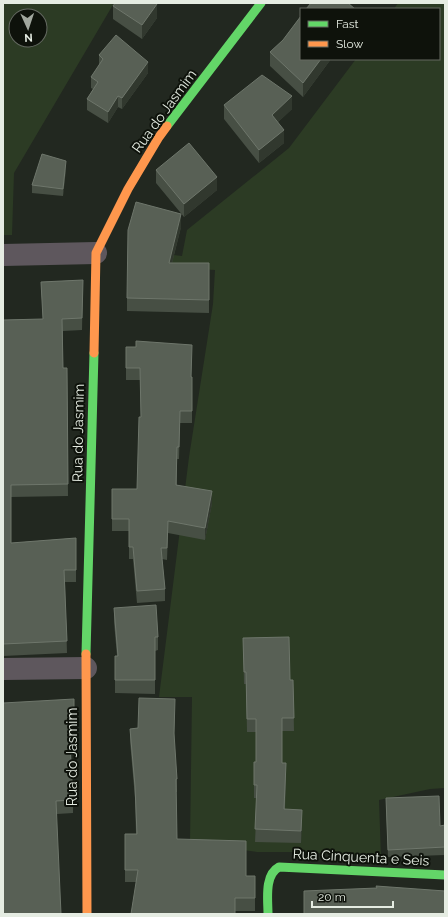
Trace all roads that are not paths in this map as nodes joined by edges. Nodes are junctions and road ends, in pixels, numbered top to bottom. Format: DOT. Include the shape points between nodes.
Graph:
graph roads {
  1 [pos="261,3"];
  2 [pos="96,254"];
  3 [pos="3,255"];
  4 [pos="86,668"];
  5 [pos="3,669"];
  6 [pos="445,875"];
  7 [pos="87,914"];
  8 [pos="268,914"];
  1 -- 2 [label="street, Rua do Jasmim" via="159,137 128,189"];
  2 -- 3 [label="street"];
  2 -- 4 [label="street, Rua do Jasmim"];
  4 -- 5 [label="street"];
  4 -- 7 [label="street, Rua do Jasmim"];
  6 -- 8 [label="street, Rua Cinquenta e Seis" via="276,868 268,882"];
}
